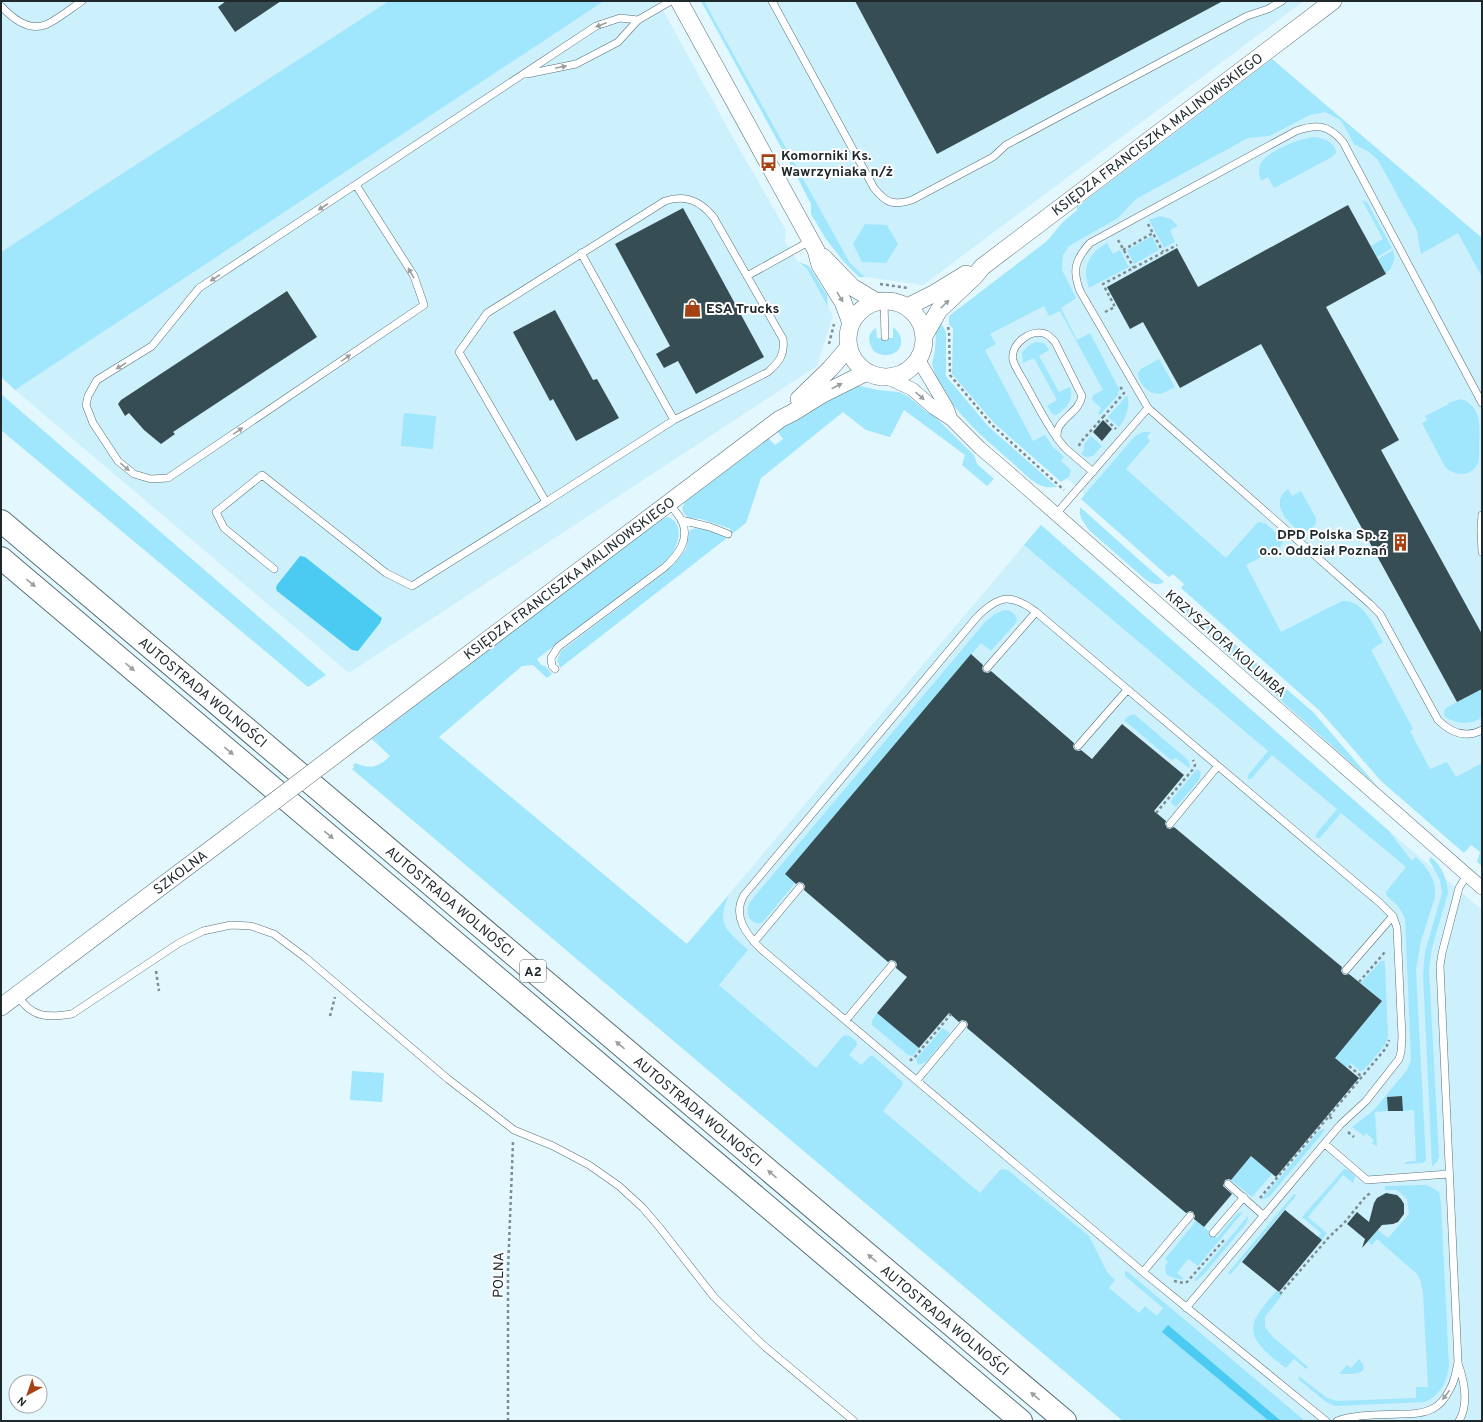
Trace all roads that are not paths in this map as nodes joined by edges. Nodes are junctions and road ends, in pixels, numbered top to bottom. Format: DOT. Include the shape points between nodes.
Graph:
graph roads {
  1 [pos="82,1"];
  2 [pos="670,1"];
  3 [pos="679,1"];
  4 [pos="772,1"];
  5 [pos="1282,1"];
  6 [pos="1333,1"];
  7 [pos="1,6"];
  8 [pos="638,20"];
  9 [pos="523,75"];
  10 [pos="356,185"];
  11 [pos="813,245"];
  12 [pos="581,253"];
  13 [pos="982,267"];
  14 [pos="747,276"];
  15 [pos="881,301"];
  16 [pos="907,307"];
  17 [pos="851,323"];
  18 [pos="924,336"];
  19 [pos="885,337"];
  20 [pos="848,348"];
  21 [pos="918,359"];
  22 [pos="867,372"];
  23 [pos="886,377"];
  24 [pos="1482,403"];
  25 [pos="1148,408"];
  26 [pos="780,419"];
  27 [pos="951,419"];
  28 [pos="674,420"];
  29 [pos="1056,438"];
  30 [pos="1093,472"];
  31 [pos="546,502"];
  32 [pos="668,503"];
  33 [pos="1056,514"];
  34 [pos="1482,515"];
  35 [pos="682,520"];
  36 [pos="1,521"];
  37 [pos="728,534"];
  38 [pos="1482,552"];
  39 [pos="1,558"];
  40 [pos="274,569"];
  41 [pos="1036,612"];
  42 [pos="987,668"];
  43 [pos="555,669"];
  44 [pos="1127,690"];
  45 [pos="1482,730"];
  46 [pos="359,737"];
  47 [pos="1078,746"];
  48 [pos="1217,767"];
  49 [pos="1170,824"];
  50 [pos="1467,875"];
  51 [pos="800,887"];
  52 [pos="1482,888"];
  53 [pos="1393,916"];
  54 [pos="754,942"];
  55 [pos="892,965"];
  56 [pos="1346,970"];
  57 [pos="17,995"];
  58 [pos="1,1007"];
  59 [pos="846,1020"];
  60 [pos="963,1025"];
  61 [pos="917,1080"];
  62 [pos="1325,1144"];
  63 [pos="1449,1174"];
  64 [pos="1228,1184"];
  65 [pos="1244,1197"];
  66 [pos="1190,1216"];
  67 [pos="1264,1216"];
  68 [pos="1213,1233"];
  69 [pos="1143,1272"];
  70 [pos="1186,1308"];
  71 [pos="1458,1362"];
  72 [pos="854,1421"];
  73 [pos="1021,1421"];
  74 [pos="1065,1421"];
  75 [pos="1326,1421"];
  76 [pos="1337,1421"];
  77 [pos="1459,1421"];
  1 -- 7 [label="lane" via="45,25 33,26 9,15"];
  2 -- 8 [label="lane"];
  3 -- 11 [label="street"];
  4 -- 5 [label="lane" via="874,188 890,203 901,203 912,200 993,156 1006,145 1247,16"];
  6 -- 13 [label="street, KSIĘDZA FRANCISZKA MALINOWSKIEGO"];
  9 -- 8 [label="lane, one-way" via="576,64 618,42"];
  8 -- 9 [label="lane, one-way" via="620,18 596,26"];
  9 -- 10 [label="lane"];
  10 -- 10 [label="lane, one-way" via="200,288 152,346 97,380 86,405 92,423 118,461 134,474 152,480 168,478 424,306 414,276"];
  11 -- 14 [label="lane"];
  11 -- 15 [label="street" via="852,287"];
  11 -- 17 [label="street, one-way" via="820,265 843,302"];
  12 -- 14 [label="lane" via="665,201 675,198 687,199 699,203 714,218"];
  12 -- 28 [label="lane"];
  12 -- 31 [label="lane" via="487,313 459,352"];
  13 -- 16 [label="street, KSIĘDZA FRANCISZKA MALINOWSKIEGO"];
  18 -- 13 [label="street, KSIĘDZA FRANCISZKA MALINOWSKIEGO, one-way" via="939,310"];
  14 -- 28 [label="lane" via="782,339 782,357 768,372"];
  15 -- 16 [label="street"];
  15 -- 17 [label="street" via="868,305 858,312"];
  15 -- 19 [label="lane"];
  16 -- 18 [label="street" via="921,324"];
  17 -- 20 [label="street" via="847,335"];
  18 -- 21 [label="street" via="923,348"];
  20 -- 22 [label="street" via="859,367"];
  20 -- 26 [label="street, KSIĘDZA FRANCISZKA MALINOWSKIEGO"];
  21 -- 23 [label="street" via="904,372"];
  21 -- 27 [label="street, KRZYSZTOFA KOLUMBA"];
  22 -- 23 [label="street"];
  26 -- 22 [label="street, KSIĘDZA FRANCISZKA MALINOWSKIEGO, one-way" via="821,394"];
  23 -- 27 [label="street, KRZYSZTOFA KOLUMBA, one-way" via="912,389"];
  24 -- 25 [label="lane" via="1343,142 1331,130 1317,126 1296,131 1113,231 1083,251 1075,270 1076,281"];
  25 -- 30 [label="lane"];
  25 -- 45 [label="lane" via="1380,614 1438,720 1446,728 1456,733 1467,734"];
  26 -- 32 [label="street, KSIĘDZA FRANCISZKA MALINOWSKIEGO"];
  27 -- 33 [label="street, KRZYSZTOFA KOLUMBA" via="980,448"];
  28 -- 31 [label="lane"];
  29 -- 29 [label="lane" via="1013,361 1012,353 1015,346 1032,334 1045,333 1051,337 1082,396 1078,406 1061,424"];
  29 -- 30 [label="lane"];
  30 -- 33 [label="lane"];
  31 -- 40 [label="lane" via="412,586 386,573 262,475 216,512 224,528"];
  32 -- 35 [label="lane"];
  32 -- 46 [label="street, KSIĘDZA FRANCISZKA MALINOWSKIEGO"];
  33 -- 50 [label="street, KRZYSZTOFA KOLUMBA"];
  34 -- 38 [label="lane"];
  35 -- 37 [label="lane"];
  35 -- 43 [label="lane" via="684,538 677,554 665,567 558,647 551,658"];
  74 -- 36 [label="highway, AUTOSTRADA WOLNOŚCI / A2, one-way"];
  39 -- 73 [label="highway, AUTOSTRADA WOLNOŚCI / A2, one-way"];
  41 -- 42 [label="lane"];
  41 -- 44 [label="lane"];
  41 -- 54 [label="lane" via="1019,600 1011,599 989,605 977,617 744,895 740,906 740,921"];
  44 -- 47 [label="lane"];
  44 -- 48 [label="lane"];
  46 -- 57 [label="street, SZKOLNA, bridge"];
  48 -- 49 [label="lane"];
  48 -- 53 [label="lane"];
  50 -- 52 [label="street, KRZYSZTOFA KOLUMBA"];
  50 -- 63 [label="lane" via="1459,888 1440,966"];
  51 -- 54 [label="lane"];
  53 -- 56 [label="lane"];
  53 -- 62 [label="lane" via="1398,928 1402,1037 1399,1059 1366,1101 1340,1125"];
  54 -- 59 [label="lane"];
  55 -- 59 [label="lane"];
  57 -- 58 [label="street, SZKOLNA"];
  57 -- 72 [label="lane" via="33,1012 51,1017 72,1014 179,943 203,931 231,925 251,926 274,934 306,958 448,1079 514,1130 589,1165 619,1186 643,1208 714,1297 763,1345"];
  59 -- 61 [label="lane"];
  60 -- 61 [label="lane"];
  61 -- 69 [label="lane"];
  62 -- 63 [label="lane" via="1367,1180"];
  62 -- 67 [label="lane"];
  63 -- 71 [label="lane"];
  64 -- 65 [label="lane"];
  65 -- 67 [label="lane"];
  65 -- 68 [label="lane"];
  66 -- 69 [label="lane"];
  67 -- 70 [label="lane"];
  69 -- 70 [label="lane"];
  70 -- 75 [label="lane"];
  71 -- 76 [label="lane, one-way" via="1451,1388 1440,1403 1430,1410"];
  71 -- 77 [label="lane" via="1465,1402"];
}
